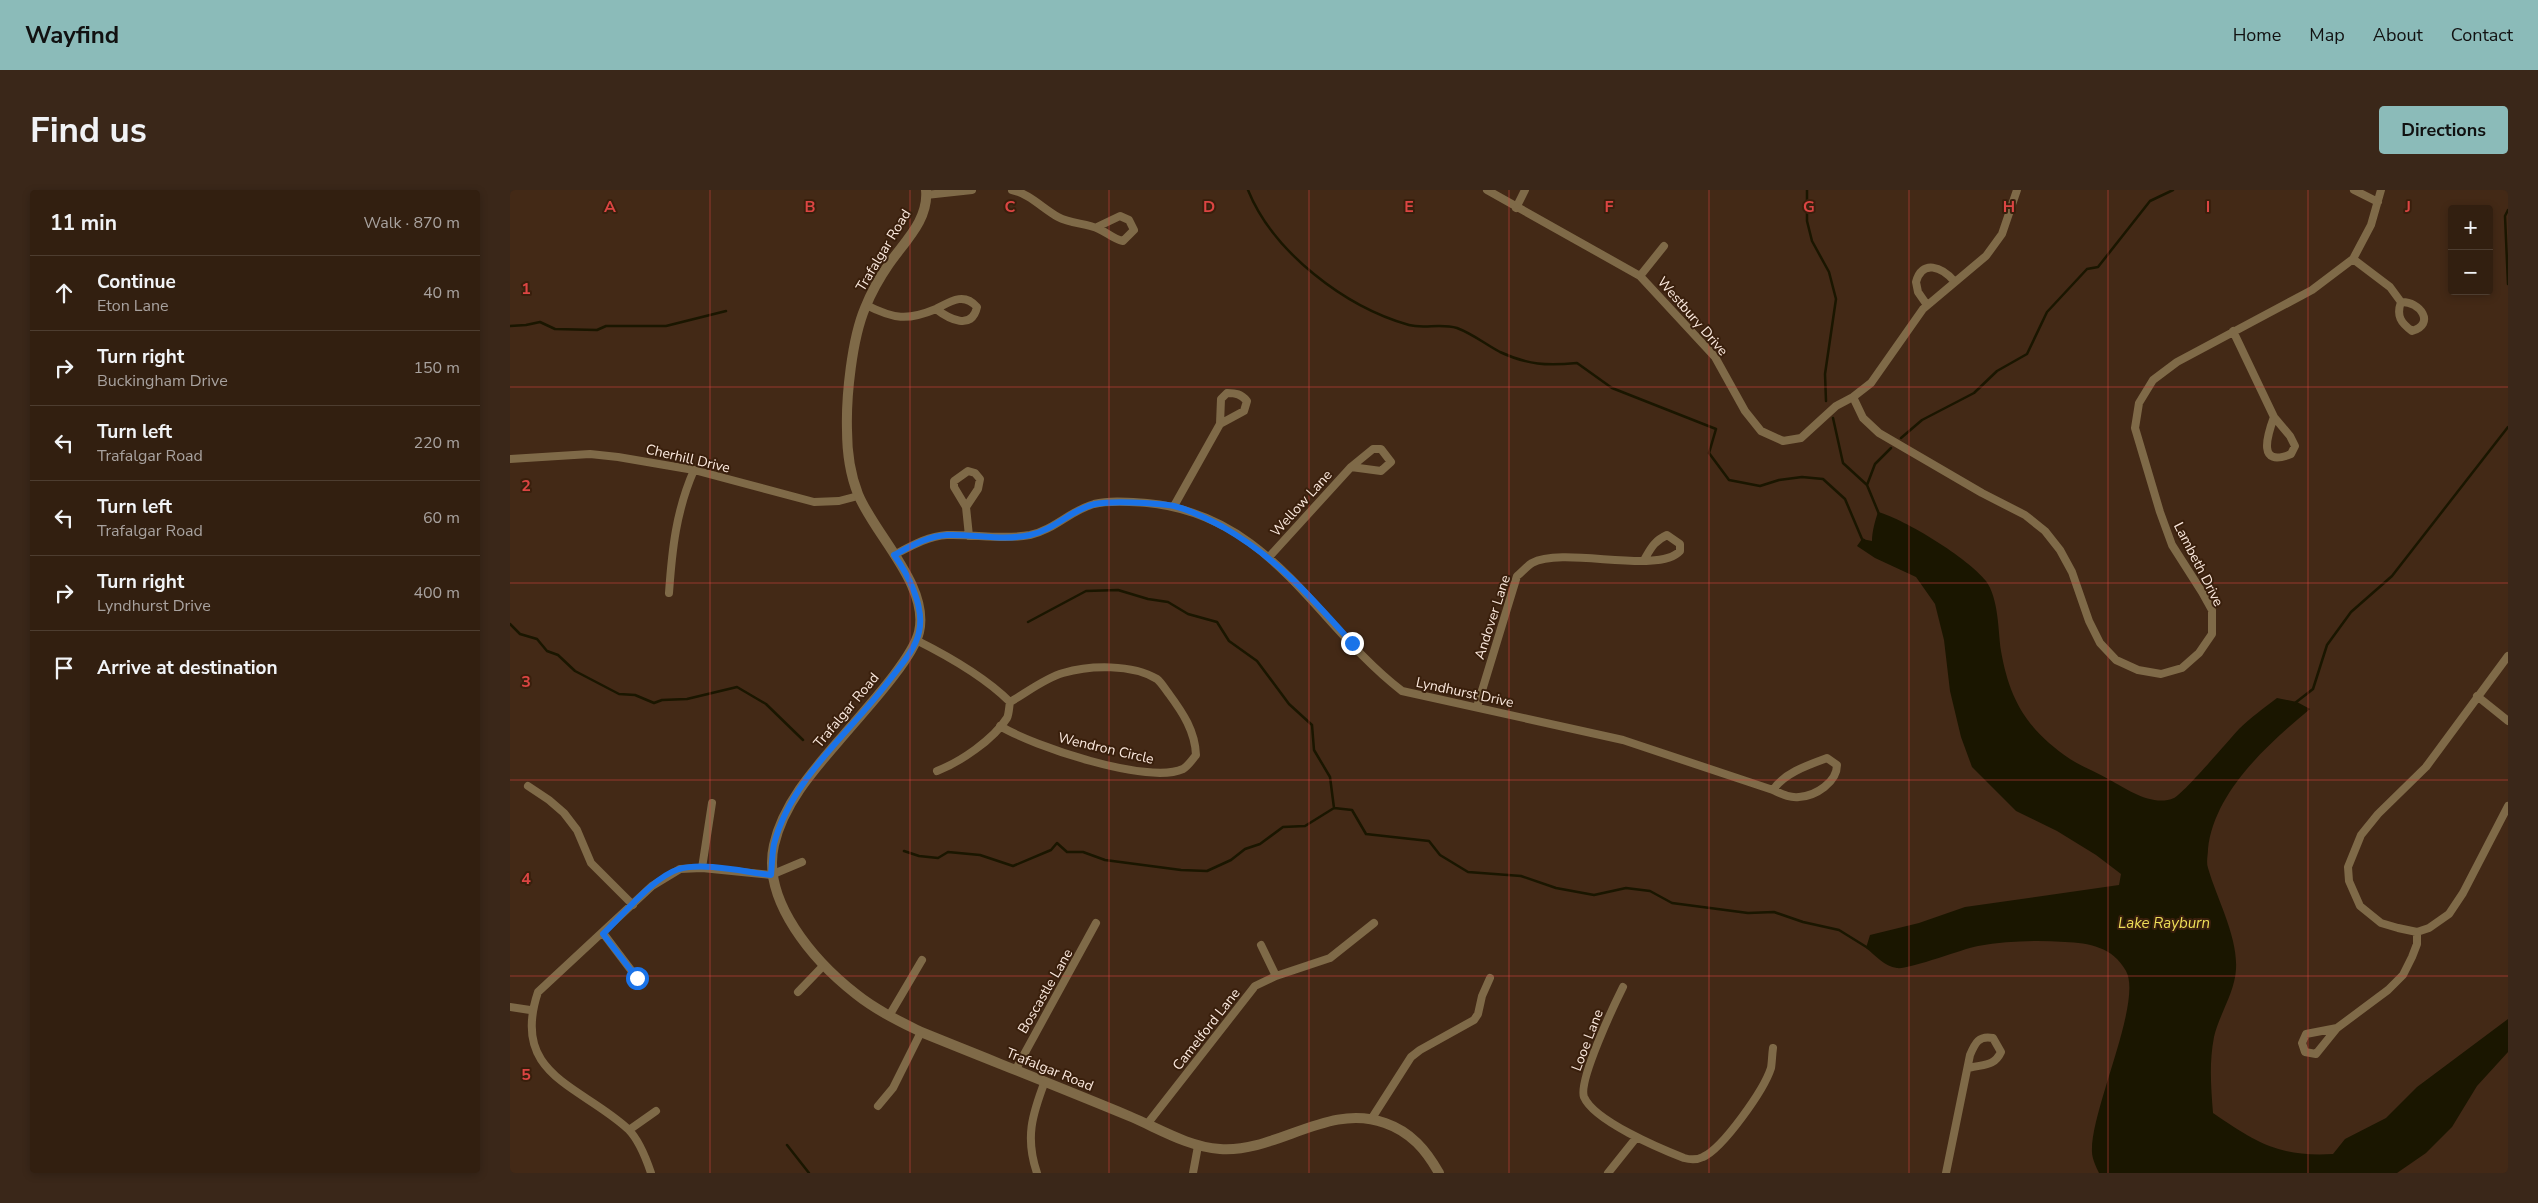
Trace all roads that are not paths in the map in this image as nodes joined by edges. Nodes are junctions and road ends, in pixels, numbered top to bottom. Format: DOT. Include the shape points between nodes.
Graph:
graph roads {
  1 [pos="972,190"];
  2 [pos="1012,190"];
  3 [pos="1487,190"];
  4 [pos="1525,190"];
  5 [pos="2017,190"];
  6 [pos="2354,190"];
  7 [pos="2381,190"];
  8 [pos="926,192"];
  9 [pos="2378,202"];
  10 [pos="1516,208"];
  11 [pos="1097,228"];
  12 [pos="1664,246"];
  13 [pos="2354,259"];
  14 [pos="1640,276"];
  15 [pos="1954,281"];
  16 [pos="2401,302"];
  17 [pos="866,305"];
  18 [pos="1927,306"];
  19 [pos="936,309"];
  20 [pos="2233,331"];
  21 [pos="1853,398"];
  22 [pos="2274,417"];
  23 [pos="1220,424"];
  24 [pos="510,458"];
  25 [pos="1351,467"];
  26 [pos="694,470"];
  27 [pos="858,496"];
  28 [pos="1174,506"];
  29 [pos="966,507"];
  30 [pos="969,536"];
  31 [pos="894,555"];
  32 [pos="1269,556"];
  33 [pos="1644,560"];
  34 [pos="669,593"];
  35 [pos="916,640"];
  36 [pos="2508,656"];
  37 [pos="2476,696"];
  38 [pos="1010,702"];
  39 [pos="1478,707"];
  40 [pos="2508,721"];
  41 [pos="1000,726"];
  42 [pos="937,771"];
  43 [pos="528,786"];
  44 [pos="1773,790"];
  45 [pos="712,803"];
  46 [pos="2508,806"];
  47 [pos="802,862"];
  48 [pos="702,868"];
  49 [pos="771,875"];
  50 [pos="633,905"];
  51 [pos="1374,922"];
  52 [pos="1096,924"];
  53 [pos="2417,932"];
  54 [pos="603,934"];
  55 [pos="1261,945"];
  56 [pos="922,960"];
  57 [pos="824,964"];
  58 [pos="1276,976"];
  59 [pos="637,978"];
  60 [pos="1490,978"];
  61 [pos="1623,987"];
  62 [pos="798,992"];
  63 [pos="510,1008"];
  64 [pos="530,1010"];
  65 [pos="889,1016"];
  66 [pos="2337,1028"];
  67 [pos="921,1032"];
  68 [pos="1773,1048"];
  69 [pos="1968,1068"];
  70 [pos="1016,1070"];
  71 [pos="1045,1081"];
  72 [pos="878,1106"];
  73 [pos="656,1110"];
  74 [pos="1372,1118"];
  75 [pos="1148,1124"];
  76 [pos="629,1130"];
  77 [pos="1636,1138"];
  78 [pos="1198,1146"];
  79 [pos="651,1173"];
  80 [pos="1036,1173"];
  81 [pos="1193,1173"];
  82 [pos="1439,1173"];
  83 [pos="1608,1173"];
  84 [pos="1946,1173"];
  1 -- 8 [label="street"];
  2 -- 11 [label="street" via="1022,192 1058,217"];
  3 -- 10 [label="street, Westbury Drive"];
  4 -- 10 [label="street"];
  5 -- 15 [label="street, Westbury Drive" via="2002,234 1986,256"];
  6 -- 9 [label="street"];
  7 -- 9 [label="street, Lambeth Drive"];
  8 -- 17 [label="street, Trafalgar Road" via="920,218 909,239 888,264"];
  9 -- 13 [label="street, Lambeth Drive"];
  10 -- 14 [label="street, Westbury Drive"];
  12 -- 14 [label="street"];
  13 -- 16 [label="street" via="2390,288"];
  13 -- 20 [label="street, Lambeth Drive" via="2312,290"];
  14 -- 21 [label="street, Westbury Drive" via="1715,357 1745,411 1761,431 1783,441 1801,438 1836,406"];
  15 -- 18 [label="street, Westbury Drive"];
  15 -- 18 [label="street" via="1940,268 1922,270 1916,282"];
  17 -- 19 [label="street" via="898,318 915,318"];
  17 -- 27 [label="street, Trafalgar Road" via="858,326 846,429 851,473"];
  18 -- 21 [label="street, Westbury Drive" via="1871,383"];
  19 -- 19 [label="street" via="946,317 962,322 971,318 977,307 963,298"];
  20 -- 21 [label="street, Lambeth Drive" via="2177,362 2153,380 2139,403 2136,428 2160,512 2172,545 2212,610 2212,634 2199,653 2182,668 2161,674 2138,670 2116,660 2100,642 2072,572 2045,531 2024,515 1878,432 1862,418"];
  20 -- 22 [label="street"];
  22 -- 22 [label="street" via="2266,443 2267,452 2281,458 2291,454 2295,446"];
  23 -- 23 [label="street" via="1244,412 1247,401 1243,396 1236,392 1227,393 1221,399"];
  23 -- 28 [label="street"];
  24 -- 26 [label="street, Cherhill Drive" via="590,454"];
  25 -- 25 [label="street, Wellow Lane" via="1381,471 1390,462 1382,449 1373,449"];
  25 -- 32 [label="street, Wellow Lane"];
  26 -- 27 [label="street, Cherhill Drive" via="814,502"];
  26 -- 34 [label="street" via="683,494 674,533"];
  27 -- 31 [label="street, Trafalgar Road"];
  28 -- 30 [label="street, Lyndhurst Drive" via="1114,502 1093,504 1053,528 1030,535"];
  28 -- 32 [label="street, Lyndhurst Drive" via="1208,519"];
  29 -- 30 [label="street"];
  30 -- 31 [label="street, Lyndhurst Drive" via="946,535 927,539"];
  31 -- 35 [label="street, Trafalgar Road" via="913,585 919,615"];
  32 -- 39 [label="street, Lyndhurst Drive" via="1382,676 1402,691"];
  33 -- 33 [label="street, Andover Lane" via="1652,545 1667,535 1680,544 1676,556"];
  33 -- 39 [label="street, Andover Lane" via="1555,558 1532,563 1517,576"];
  35 -- 38 [label="street" via="999,691"];
  35 -- 49 [label="street, Trafalgar Road" via="881,691 805,781 780,828 774,845"];
  36 -- 37 [label="street"];
  37 -- 40 [label="street"];
  37 -- 53 [label="street" via="2426,767 2361,835 2348,868 2349,881 2360,906 2381,923"];
  38 -- 41 [label="street" via="1008,716"];
  38 -- 41 [label="street, Wendron Circle" via="1062,673 1087,668 1136,671 1158,680 1174,700 1196,740 1196,755 1185,768 1165,773 1137,770 1064,754"];
  39 -- 44 [label="street, Lyndhurst Drive" via="1623,740"];
  41 -- 42 [label="street" via="953,765"];
  43 -- 50 [label="street" via="564,813 577,830 591,863"];
  44 -- 44 [label="street, Lyndhurst Drive" via="1779,780 1813,763 1827,758 1837,765 1837,774 1830,784 1801,797 1788,797"];
  45 -- 48 [label="street"];
  46 -- 53 [label="street" via="2449,914"];
  47 -- 49 [label="street"];
  48 -- 49 [label="street"];
  48 -- 50 [label="street" via="680,869 669,874"];
  49 -- 57 [label="street, Trafalgar Road" via="788,920"];
  50 -- 54 [label="street"];
  51 -- 58 [label="street, Camelford Lane" via="1330,958"];
  52 -- 70 [label="street, Boscastle Lane"];
  53 -- 66 [label="street" via="2417,944 2403,975"];
  54 -- 59 [label="street"];
  54 -- 64 [label="street" via="538,992"];
  55 -- 58 [label="street"];
  56 -- 65 [label="street"];
  57 -- 62 [label="street"];
  57 -- 65 [label="street, Trafalgar Road" via="857,995"];
  58 -- 75 [label="street, Camelford Lane" via="1256,986 1239,1004"];
  60 -- 74 [label="street" via="1474,1020 1411,1057"];
  61 -- 77 [label="street, Looe Lane" via="1609,1015 1583,1091 1593,1108"];
  63 -- 64 [label="street"];
  64 -- 76 [label="street" via="528,1042 538,1063"];
  65 -- 67 [label="street, Trafalgar Road"];
  66 -- 66 [label="street" via="2306,1034 2302,1042 2305,1052 2316,1054"];
  67 -- 70 [label="street, Trafalgar Road"];
  67 -- 72 [label="street" via="893,1088"];
  68 -- 77 [label="street" via="1771,1068 1760,1090 1734,1128 1709,1153 1692,1160"];
  69 -- 69 [label="street" via="1970,1055 1979,1039 1985,1036 1993,1038 2001,1052 1998,1059 1992,1064"];
  69 -- 84 [label="street"];
  70 -- 71 [label="street, Trafalgar Road"];
  71 -- 75 [label="street, Trafalgar Road"];
  71 -- 80 [label="street" via="1034,1109 1029,1135"];
  73 -- 76 [label="street"];
  74 -- 78 [label="street, Trafalgar Road" via="1330,1120 1272,1142 1243,1149"];
  74 -- 82 [label="street, Trafalgar Road" via="1411,1136 1426,1151"];
  75 -- 78 [label="street, Trafalgar Road"];
  76 -- 79 [label="street" via="645,1155"];
  77 -- 83 [label="street"];
  78 -- 81 [label="street"];
}
